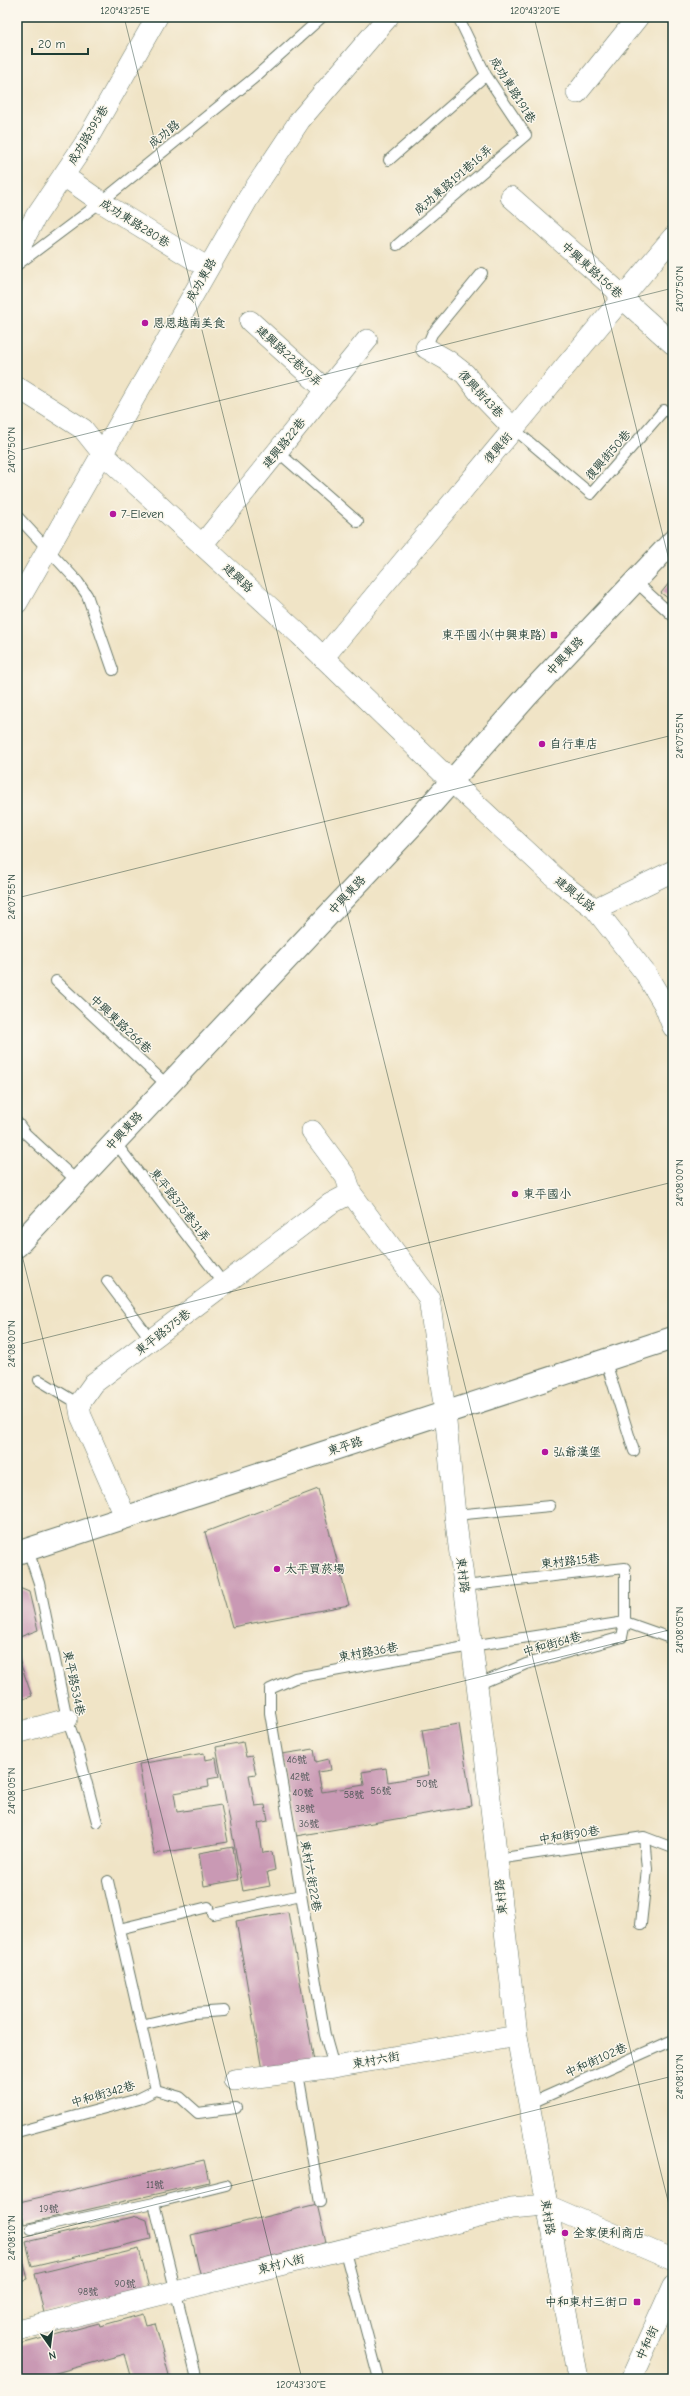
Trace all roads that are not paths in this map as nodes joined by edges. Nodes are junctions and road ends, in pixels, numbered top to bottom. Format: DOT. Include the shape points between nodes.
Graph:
graph roads {
  1 [pos="157,17"];
  2 [pos="322,17"];
  3 [pos="388,17"];
  4 [pos="458,17"];
  5 [pos="638,17"];
  6 [pos="486,75"];
  7 [pos="577,92"];
  8 [pos="526,135"];
  9 [pos="389,160"];
  10 [pos="64,176"];
  11 [pos="510,197"];
  12 [pos="101,202"];
  13 [pos="673,237"];
  14 [pos="397,245"];
  15 [pos="17,252"];
  16 [pos="17,265"];
  17 [pos="208,268"];
  18 [pos="482,273"];
  19 [pos="622,298"];
  20 [pos="250,321"];
  21 [pos="367,340"];
  22 [pos="673,344"];
  23 [pos="426,348"];
  24 [pos="17,387"];
  25 [pos="327,391"];
  26 [pos="664,410"];
  27 [pos="514,429"];
  28 [pos="277,451"];
  29 [pos="103,454"];
  30 [pos="17,516"];
  31 [pos="358,522"];
  32 [pos="673,541"];
  33 [pos="202,545"];
  34 [pos="47,550"];
  35 [pos="635,581"];
  36 [pos="17,603"];
  37 [pos="673,616"];
  38 [pos="323,658"];
  39 [pos="113,670"];
  40 [pos="451,781"];
  41 [pos="673,871"];
  42 [pos="595,909"];
  43 [pos="56,981"];
  44 [pos="673,1028"];
  45 [pos="167,1085"];
  46 [pos="17,1122"];
  47 [pos="312,1131"];
  48 [pos="114,1142"];
  49 [pos="77,1181"];
  50 [pos="350,1193"];
  51 [pos="17,1246"];
  52 [pos="107,1281"];
  53 [pos="224,1284"];
  54 [pos="673,1338"];
  55 [pos="152,1341"];
  56 [pos="606,1359"];
  57 [pos="39,1380"];
  58 [pos="79,1404"];
  59 [pos="445,1412"];
  60 [pos="634,1451"];
  61 [pos="550,1506"];
  62 [pos="125,1516"];
  63 [pos="455,1516"];
  64 [pos="22,1552"];
  65 [pos="464,1586"];
  66 [pos="625,1622"];
  67 [pos="673,1639"];
  68 [pos="471,1646"];
  69 [pos="477,1685"];
  70 [pos="270,1689"];
  71 [pos="67,1719"];
  72 [pos="17,1733"];
  73 [pos="96,1822"];
  74 [pos="644,1837"];
  75 [pos="673,1848"];
  76 [pos="497,1859"];
  77 [pos="108,1881"];
  78 [pos="301,1896"];
  79 [pos="641,1924"];
  80 [pos="119,1929"];
  81 [pos="224,2011"];
  82 [pos="141,2025"];
  83 [pos="517,2036"];
  84 [pos="673,2040"];
  85 [pos="334,2067"];
  86 [pos="298,2073"];
  87 [pos="234,2080"];
  88 [pos="156,2090"];
  89 [pos="529,2104"];
  90 [pos="236,2108"];
  91 [pos="17,2132"];
  92 [pos="226,2186"];
  93 [pos="320,2202"];
  94 [pos="154,2203"];
  95 [pos="546,2205"];
  96 [pos="31,2230"];
  97 [pos="344,2248"];
  98 [pos="673,2260"];
  99 [pos="673,2286"];
  100 [pos="174,2291"];
  101 [pos="17,2330"];
  102 [pos="197,2379"];
  103 [pos="379,2379"];
  104 [pos="578,2379"];
  105 [pos="630,2379"];
  1 -- 10 [label="street, 成功路395巷"];
  2 -- 12 [label="lane, 成功路" via="254,78"];
  3 -- 17 [label="street, 成功東路" via="300,120 248,197"];
  4 -- 6 [label="lane, 成功東路191巷"];
  5 -- 7 [label="street"];
  6 -- 8 [label="lane, 成功東路191巷"];
  6 -- 9 [label="lane"];
  8 -- 14 [label="lane, 成功東路191巷16弄"];
  10 -- 12 [label="street, 成功東路280巷"];
  10 -- 15 [label="street, 成功路395巷" via="36,216"];
  11 -- 19 [label="street, 中興東路156巷" via="616,289"];
  12 -- 16 [label="lane, 成功路"];
  12 -- 17 [label="street, 成功東路280巷"];
  13 -- 19 [label="street, 復興街"];
  17 -- 29 [label="street, 成功東路"];
  18 -- 23 [label="lane" via="432,334"];
  19 -- 22 [label="street, 中興東路156巷"];
  19 -- 27 [label="street, 復興街"];
  20 -- 25 [label="street, 建興路22巷19弄"];
  21 -- 25 [label="street, 建興路22巷"];
  23 -- 27 [label="street, 復興街43巷" via="465,374 481,395"];
  24 -- 29 [label="street, 建興路" via="83,429"];
  25 -- 28 [label="street, 建興路22巷"];
  26 -- 27 [label="lane, 復興街50巷" via="591,494"];
  27 -- 38 [label="street, 復興街"];
  28 -- 31 [label="lane"];
  28 -- 33 [label="street, 建興路22巷"];
  29 -- 33 [label="street, 建興路"];
  29 -- 34 [label="street, 成功東路"];
  30 -- 34 [label="lane"];
  32 -- 35 [label="main road, 中興東路"];
  33 -- 38 [label="street, 建興路"];
  34 -- 36 [label="street, 成功東路"];
  34 -- 39 [label="lane" via="87,595"];
  35 -- 37 [label="lane"];
  35 -- 40 [label="main road, 中興東路"];
  38 -- 40 [label="street, 建興路"];
  40 -- 42 [label="street, 建興北路" via="561,883"];
  40 -- 45 [label="main road, 中興東路" via="411,827"];
  41 -- 42 [label="street"];
  42 -- 44 [label="street, 建興北路" via="646,974 664,1004"];
  43 -- 45 [label="lane, 中興東路266巷"];
  45 -- 48 [label="main road, 中興東路"];
  46 -- 49 [label="lane" via="26,1134"];
  47 -- 50 [label="street" via="346,1177"];
  48 -- 49 [label="main road, 中興東路"];
  48 -- 53 [label="lane, 東平路375巷31弄"];
  49 -- 51 [label="main road, 中興東路"];
  50 -- 53 [label="street, 東平路375巷" via="330,1204"];
  50 -- 59 [label="street" via="429,1298"];
  52 -- 55 [label="lane"];
  53 -- 55 [label="street, 東平路375巷"];
  54 -- 56 [label="main road, 東平路"];
  55 -- 58 [label="street, 東平路375巷" via="94,1383"];
  56 -- 59 [label="main road, 東平路"];
  56 -- 60 [label="lane"];
  57 -- 58 [label="lane"];
  58 -- 62 [label="street"];
  59 -- 62 [label="main road, 東平路" via="409,1426"];
  59 -- 63 [label="street, 東村路"];
  61 -- 63 [label="lane"];
  62 -- 64 [label="main road, 東平路"];
  63 -- 65 [label="street, 東村路"];
  64 -- 71 [label="lane, 東平路534巷" via="39,1583"];
  65 -- 66 [label="lane, 東村路15巷" via="625,1568"];
  65 -- 68 [label="street, 東村路"];
  66 -- 67 [label="lane, 中和街64巷"];
  66 -- 68 [label="lane, 中和街64巷"];
  66 -- 69 [label="lane, 中和街64巷" via="622,1637 526,1664"];
  68 -- 69 [label="street, 東村路"];
  68 -- 70 [label="lane, 東村路36巷" via="295,1678"];
  69 -- 76 [label="street, 東村路"];
  70 -- 78 [label="lane, 東村六街22巷" via="270,1713"];
  71 -- 72 [label="street"];
  71 -- 73 [label="lane, 東平路534巷" via="78,1750"];
  74 -- 75 [label="lane, 中和街90巷"];
  74 -- 76 [label="lane, 中和街90巷"];
  74 -- 79 [label="lane" via="647,1869"];
  76 -- 83 [label="street, 東村路"];
  77 -- 80 [label="lane"];
  78 -- 80 [label="lane"];
  78 -- 85 [label="lane, 東村六街22巷" via="325,2035"];
  80 -- 82 [label="lane"];
  81 -- 82 [label="lane" via="193,2013"];
  82 -- 88 [label="lane"];
  83 -- 85 [label="street, 東村六街"];
  83 -- 89 [label="street, 東村路"];
  84 -- 89 [label="lane, 中和街102巷"];
  85 -- 86 [label="street, 東村六街"];
  86 -- 87 [label="street, 東村六街"];
  86 -- 93 [label="lane"];
  88 -- 90 [label="lane" via="180,2097 198,2113"];
  88 -- 91 [label="lane, 中和街342巷" via="138,2099"];
  89 -- 95 [label="street, 東村路"];
  92 -- 94 [label="lane"];
  94 -- 96 [label="lane"];
  94 -- 100 [label="lane"];
  95 -- 97 [label="street, 東村八街" via="511,2208"];
  95 -- 98 [label="street"];
  95 -- 104 [label="street, 東村路"];
  97 -- 100 [label="street, 東村八街"];
  97 -- 103 [label="lane"];
  99 -- 105 [label="street, 中和街"];
  100 -- 101 [label="street, 東村八街"];
  100 -- 102 [label="lane"];
}
